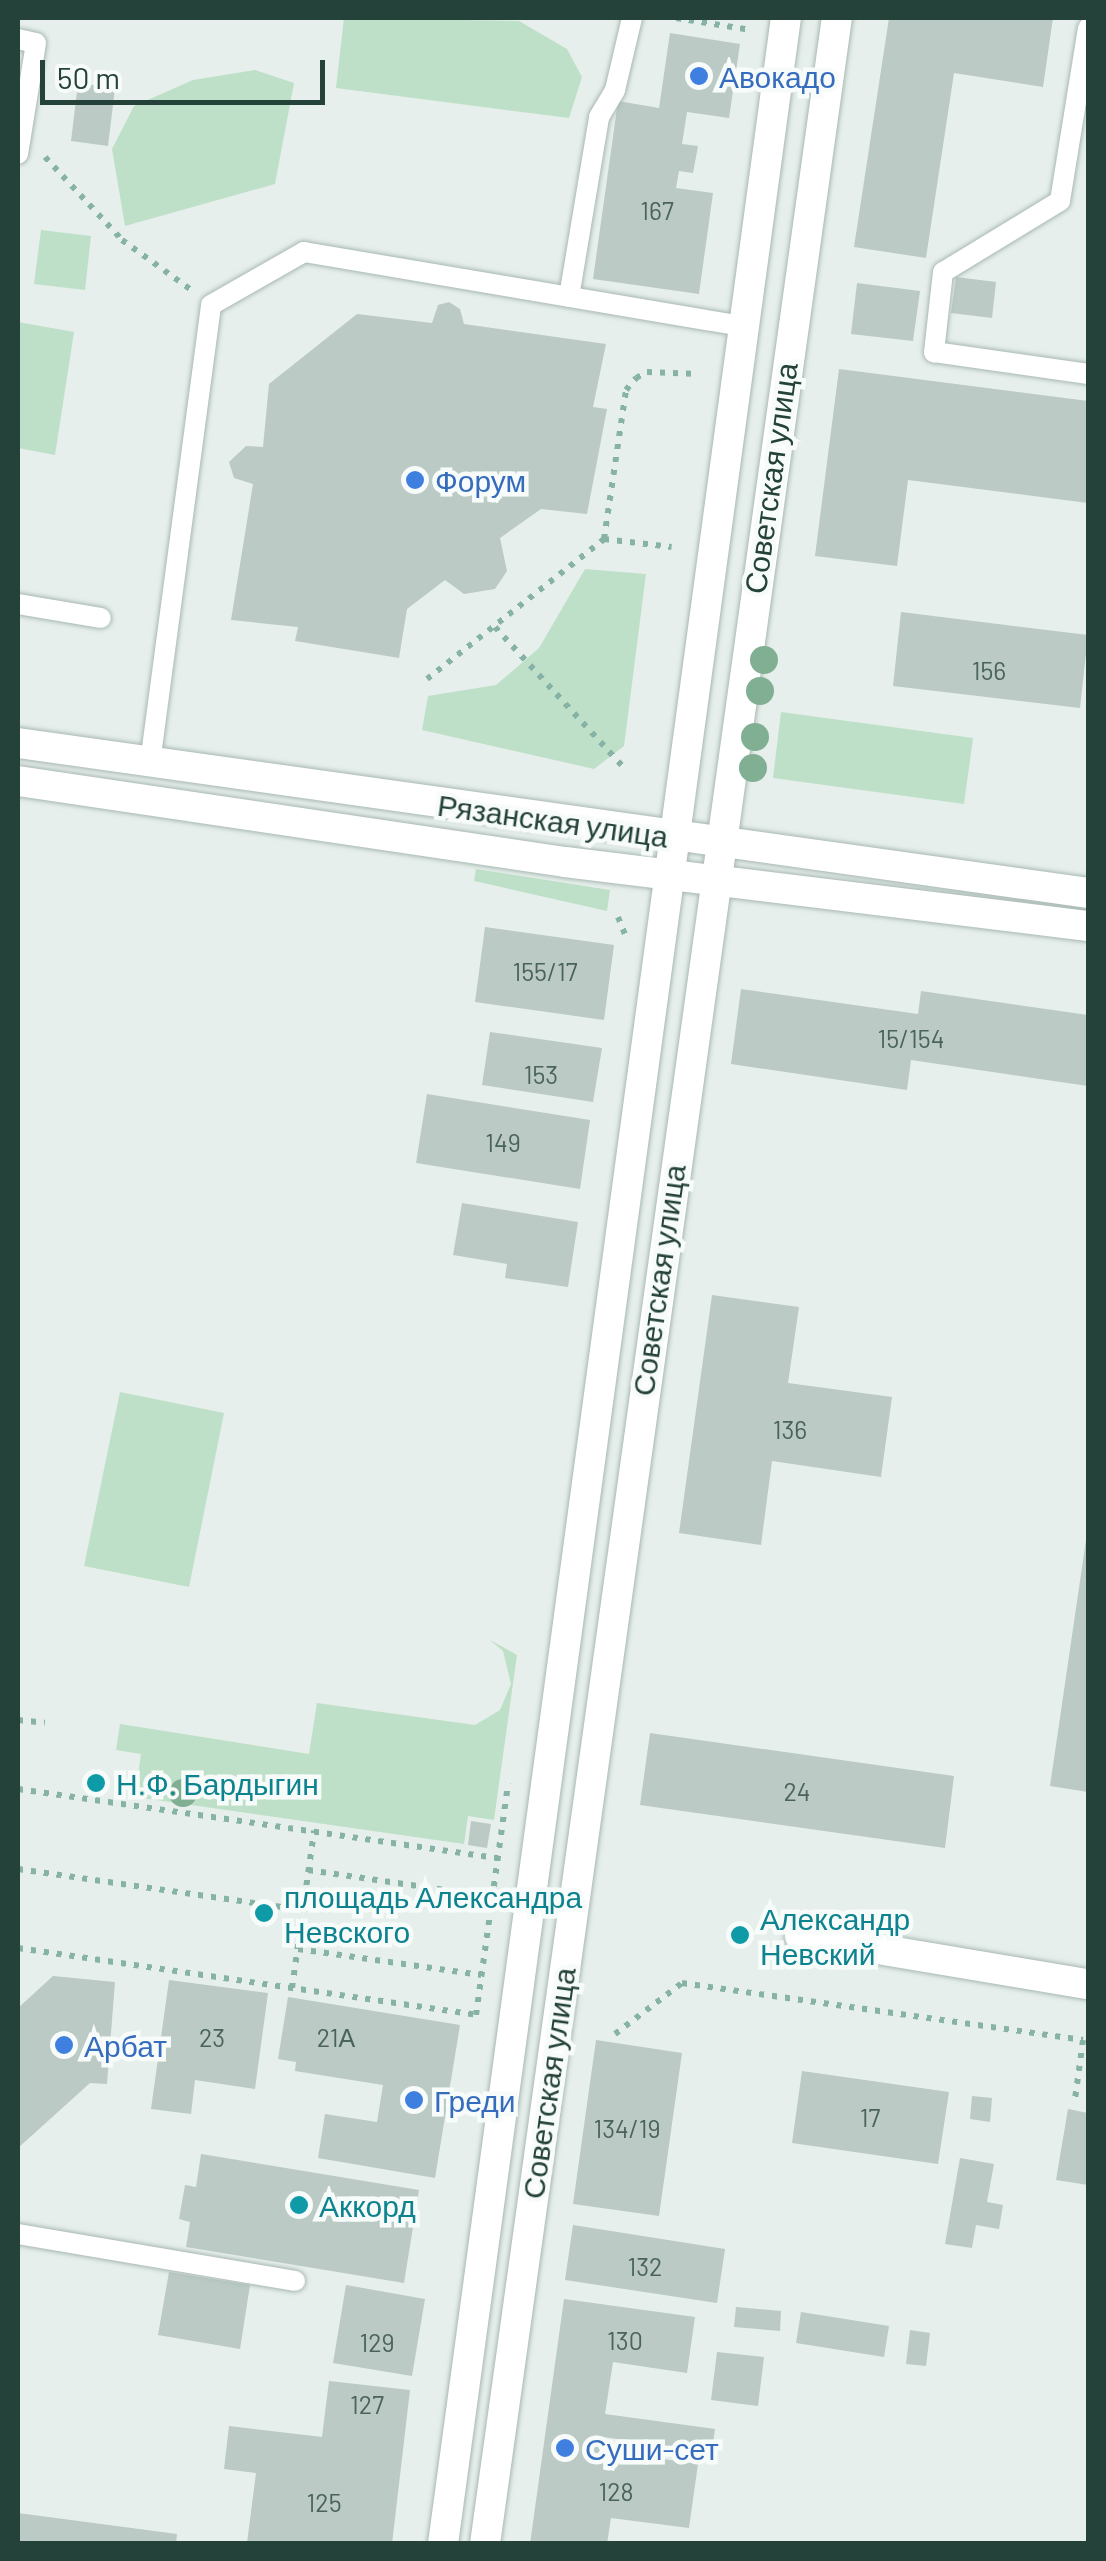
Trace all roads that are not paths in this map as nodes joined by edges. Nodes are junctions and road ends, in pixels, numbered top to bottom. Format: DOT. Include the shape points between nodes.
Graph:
graph roads {
  1 [pos="632,18"];
  2 [pos="786,18"];
  3 [pos="837,18"];
  4 [pos="1088,28"];
  5 [pos="18,40"];
  6 [pos="18,154"];
  7 [pos="569,297"];
  8 [pos="743,326"];
  9 [pos="1088,374"];
  10 [pos="18,604"];
  11 [pos="101,618"];
  12 [pos="18,743"];
  13 [pos="150,763"];
  14 [pos="18,781"];
  15 [pos="673,837"];
  16 [pos="719,842"];
  17 [pos="668,876"];
  18 [pos="713,879"];
  19 [pos="1088,892"];
  20 [pos="1088,926"];
  21 [pos="800,1936"];
  22 [pos="1088,1984"];
  23 [pos="18,2234"];
  24 [pos="295,2281"];
  25 [pos="444,2544"];
  26 [pos="485,2544"];
  1 -- 7 [label="lane" via="615,90 599,117"];
  2 -- 8 [label="main road, Советская улица"];
  3 -- 16 [label="main road, Советская улица"];
  4 -- 9 [label="lane" via="1060,202 943,272 934,352"];
  5 -- 6 [label="lane" via="36,42"];
  7 -- 8 [label="lane"];
  7 -- 13 [label="lane" via="304,252 212,305"];
  8 -- 15 [label="main road, Советская улица"];
  10 -- 11 [label="lane"];
  12 -- 13 [label="main road, Рязанская улица"];
  13 -- 15 [label="main road, Рязанская улица"];
  14 -- 17 [label="main road, Рязанская улица"];
  15 -- 16 [label="main road, Рязанская улица"];
  15 -- 17 [label="main road, Советская улица"];
  16 -- 18 [label="main road, Советская улица"];
  16 -- 19 [label="main road, Рязанская улица"];
  17 -- 18 [label="main road, Рязанская улица"];
  17 -- 25 [label="main road, Советская улица"];
  18 -- 20 [label="main road, Рязанская улица"];
  18 -- 26 [label="main road, Советская улица"];
  21 -- 22 [label="main road"];
  23 -- 24 [label="lane"];
}
